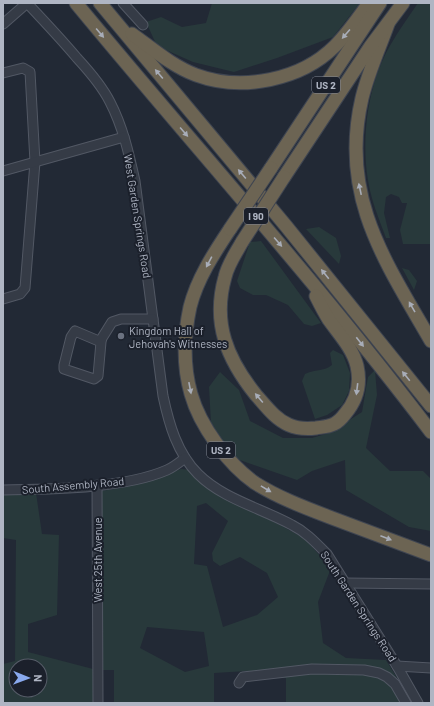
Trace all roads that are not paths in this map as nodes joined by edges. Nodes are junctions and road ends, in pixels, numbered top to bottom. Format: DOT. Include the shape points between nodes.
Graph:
graph roads {
  1 [pos="27,3"];
  2 [pos="76,3"];
  3 [pos="100,3"];
  4 [pos="123,3"];
  5 [pos="369,3"];
  6 [pos="380,3"];
  7 [pos="403,3"];
  8 [pos="3,24"];
  9 [pos="118,24"];
  10 [pos="388,24"];
  11 [pos="143,25"];
  12 [pos="3,73"];
  13 [pos="124,137"];
  14 [pos="35,162"];
  15 [pos="3,171"];
  16 [pos="300,268"];
  17 [pos="3,299"];
  18 [pos="153,319"];
  19 [pos="431,341"];
  20 [pos="101,342"];
  21 [pos="431,406"];
  22 [pos="431,432"];
  23 [pos="186,458"];
  24 [pos="97,485"];
  25 [pos="3,490"];
  26 [pos="431,555"];
  27 [pos="345,583"];
  28 [pos="431,584"];
  29 [pos="397,666"];
  30 [pos="431,668"];
  31 [pos="239,683"];
  32 [pos="98,703"];
  33 [pos="406,703"];
  34 [pos="418,703"];
  1 -- 8 [label="street"];
  1 -- 13 [label="street, West Garden Springs Road" via="104,90"];
  2 -- 16 [label="highway, I 90, one-way"];
  3 -- 9 [label="highway, I 90"];
  4 -- 11 [label="street"];
  5 -- 9 [label="highway, one-way" via="335,46 323,56 307,66 270,80 220,81 196,74 168,60"];
  6 -- 26 [label="highway, US 2, one-way, bridge" via="212,256 191,306 185,350 187,372 191,394 209,432 218,447 244,474 270,492"];
  7 -- 10 [label="highway, US 2"];
  21 -- 9 [label="highway, I 90, one-way"];
  16 -- 10 [label="highway, US 2, one-way, bridge" via="328,318 350,350 358,376 357,395 342,418 335,424 312,429 298,428 279,420 234,364 222,332 221,295 225,276 242,242 370,47"];
  19 -- 10 [label="highway, US 2, one-way" via="390,270 374,235 357,175 356,152 362,99"];
  12 -- 14 [label="street" via="23,68 30,72"];
  13 -- 14 [label="street"];
  13 -- 18 [label="street, West Garden Springs Road" via="134,181"];
  14 -- 15 [label="street"];
  14 -- 17 [label="street" via="25,288 20,294"];
  16 -- 22 [label="highway, I 90, one-way"];
  18 -- 20 [label="street" via="121,319 112,322"];
  18 -- 23 [label="street, West Garden Springs Road" via="167,412 178,445"];
  20 -- 20 [label="street" via="98,376 94,379 64,369 71,337 75,331"];
  23 -- 24 [label="street, South Assembly Road" via="153,475"];
  23 -- 27 [label="street, South Garden Springs Road" via="198,474 227,494 303,531 327,554"];
  24 -- 25 [label="street, South Assembly Road"];
  24 -- 32 [label="street, West 25th Avenue"];
  27 -- 28 [label="street"];
  27 -- 29 [label="street, South Garden Springs Road"];
  29 -- 30 [label="street"];
  29 -- 34 [label="street, South Garden Springs Road"];
  31 -- 33 [label="street" via="243,677 305,669 364,670 387,677 395,684"];
}
